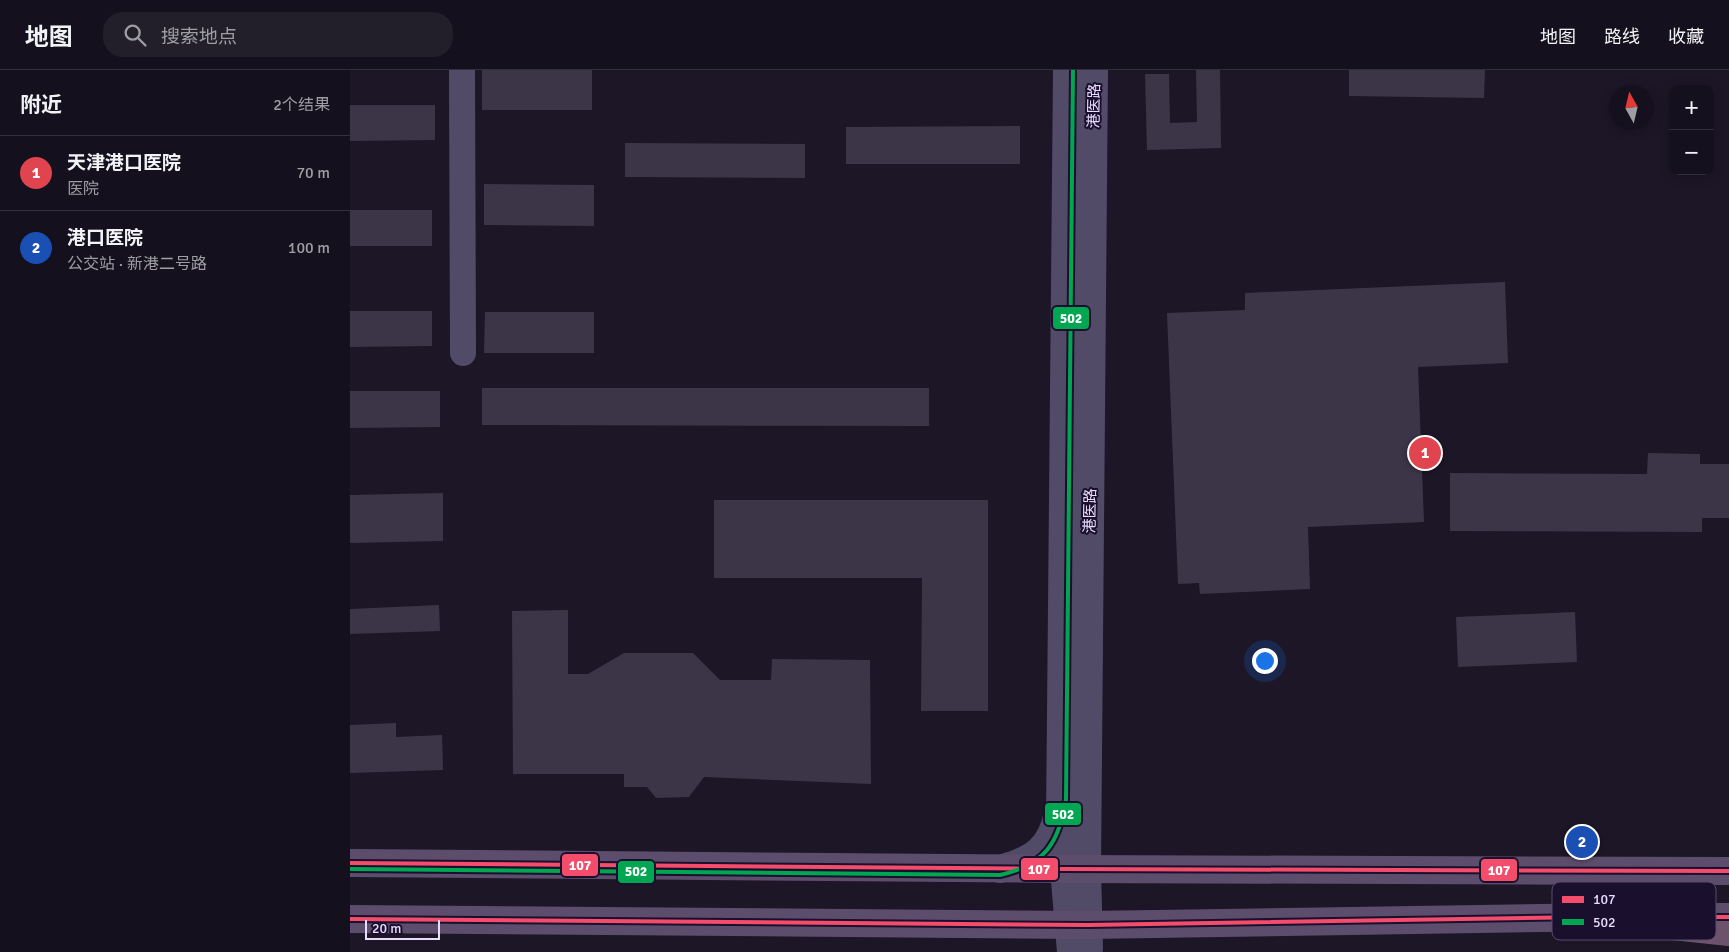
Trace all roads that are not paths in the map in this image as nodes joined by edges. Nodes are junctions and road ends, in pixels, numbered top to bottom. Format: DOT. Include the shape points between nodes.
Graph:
graph roads {
  1 [pos="462,70"];
  2 [pos="1067,70"];
  3 [pos="1094,70"];
  4 [pos="462,353"];
  5 [pos="1060,799"];
  6 [pos="350,863"];
  7 [pos="1000,869"];
  8 [pos="1075,869"];
  9 [pos="1729,872"];
  10 [pos="1716,917"];
  11 [pos="1729,917"];
  12 [pos="1552,918"];
  13 [pos="350,919"];
  14 [pos="1079,925"];
  15 [pos="1716,931"];
  16 [pos="1729,932"];
  17 [pos="1071,952"];
  18 [pos="1089,952"];
  1 -- 4 [label="street"];
  2 -- 5 [label="street, 港医路"];
  3 -- 8 [label="street, 港医路"];
  5 -- 7 [label="street" via="1054,829 1044,847 1024,862"];
  5 -- 8 [label="street, 港医路"];
  6 -- 7 [label="main road"];
  7 -- 8 [label="main road"];
  8 -- 9 [label="main road"];
  8 -- 14 [label="street, 港医路"];
  10 -- 11 [label="main road"];
  12 -- 14 [label="main road"];
  13 -- 14 [label="main road"];
  14 -- 17 [label="street, 港医路"];
  14 -- 18 [label="street, 港医路"];
  15 -- 16 [label="highway"];
}
